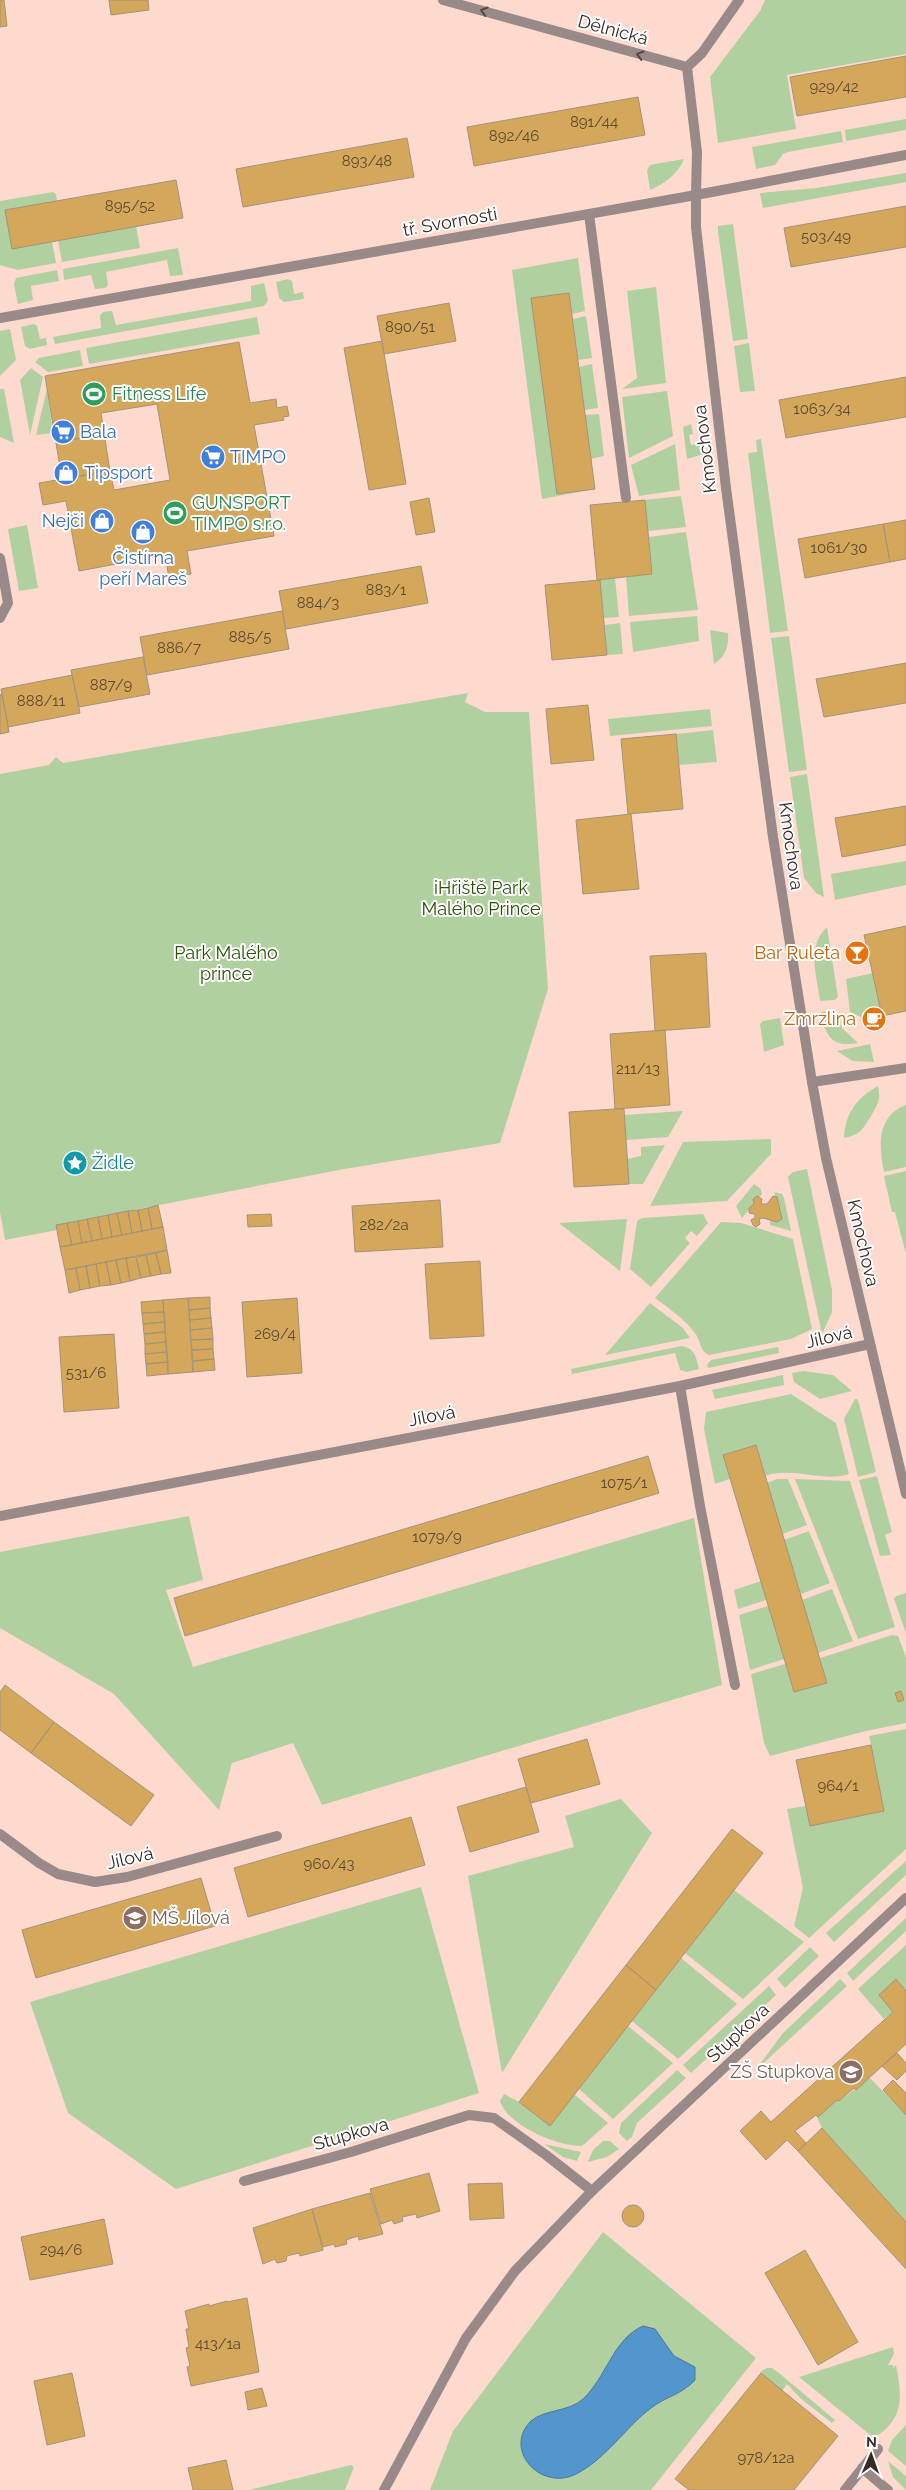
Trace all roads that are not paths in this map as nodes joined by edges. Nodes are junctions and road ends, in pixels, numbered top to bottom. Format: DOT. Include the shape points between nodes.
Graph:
graph roads {
  1 [pos="443,0"];
  2 [pos="739,0"];
  3 [pos="687,67"];
  4 [pos="906,155"];
  5 [pos="696,195"];
  6 [pos="589,214"];
  7 [pos="0,318"];
  8 [pos="626,498"];
  9 [pos="0,558"];
  10 [pos="0,618"];
  11 [pos="906,1068"];
  12 [pos="812,1082"];
  13 [pos="870,1344"];
  14 [pos="680,1386"];
  15 [pos="906,1494"];
  16 [pos="0,1516"];
  17 [pos="736,1685"];
  18 [pos="0,1834"];
  19 [pos="277,1836"];
  20 [pos="906,1898"];
  21 [pos="244,2181"];
  22 [pos="592,2192"];
  23 [pos="878,2448"];
  24 [pos="862,2468"];
  25 [pos="384,2490"];
  26 [pos="845,2490"];
  27 [pos="888,2490"];
  3 -- 1 [label="street, Dělnická, one-way"];
  2 -- 3 [label="street" via="702,53"];
  3 -- 5 [label="street" via="697,152"];
  4 -- 5 [label="street, tř. Svornosti"];
  5 -- 6 [label="street, tř. Svornosti"];
  5 -- 12 [label="street, Kmochova" via="700,273 726,488 773,837"];
  6 -- 7 [label="street, tř. Svornosti"];
  6 -- 8 [label="street"];
  9 -- 10 [label="street" via="8,603"];
  11 -- 12 [label="street"];
  12 -- 13 [label="street, Kmochova" via="826,1158"];
  13 -- 14 [label="street, Jílová"];
  13 -- 15 [label="street, Kmochova"];
  14 -- 16 [label="street, Jílová"];
  14 -- 17 [label="street"];
  18 -- 19 [label="street, Jílová" via="58,1874 95,1882 127,1877"];
  20 -- 22 [label="street, Stupkova"];
  21 -- 22 [label="street, Stupkova" via="478,2115 494,2118"];
  22 -- 25 [label="street, Stupkova" via="516,2271 466,2338"];
  23 -- 24 [label="street"];
  24 -- 26 [label="street"];
  24 -- 27 [label="street"];
}
